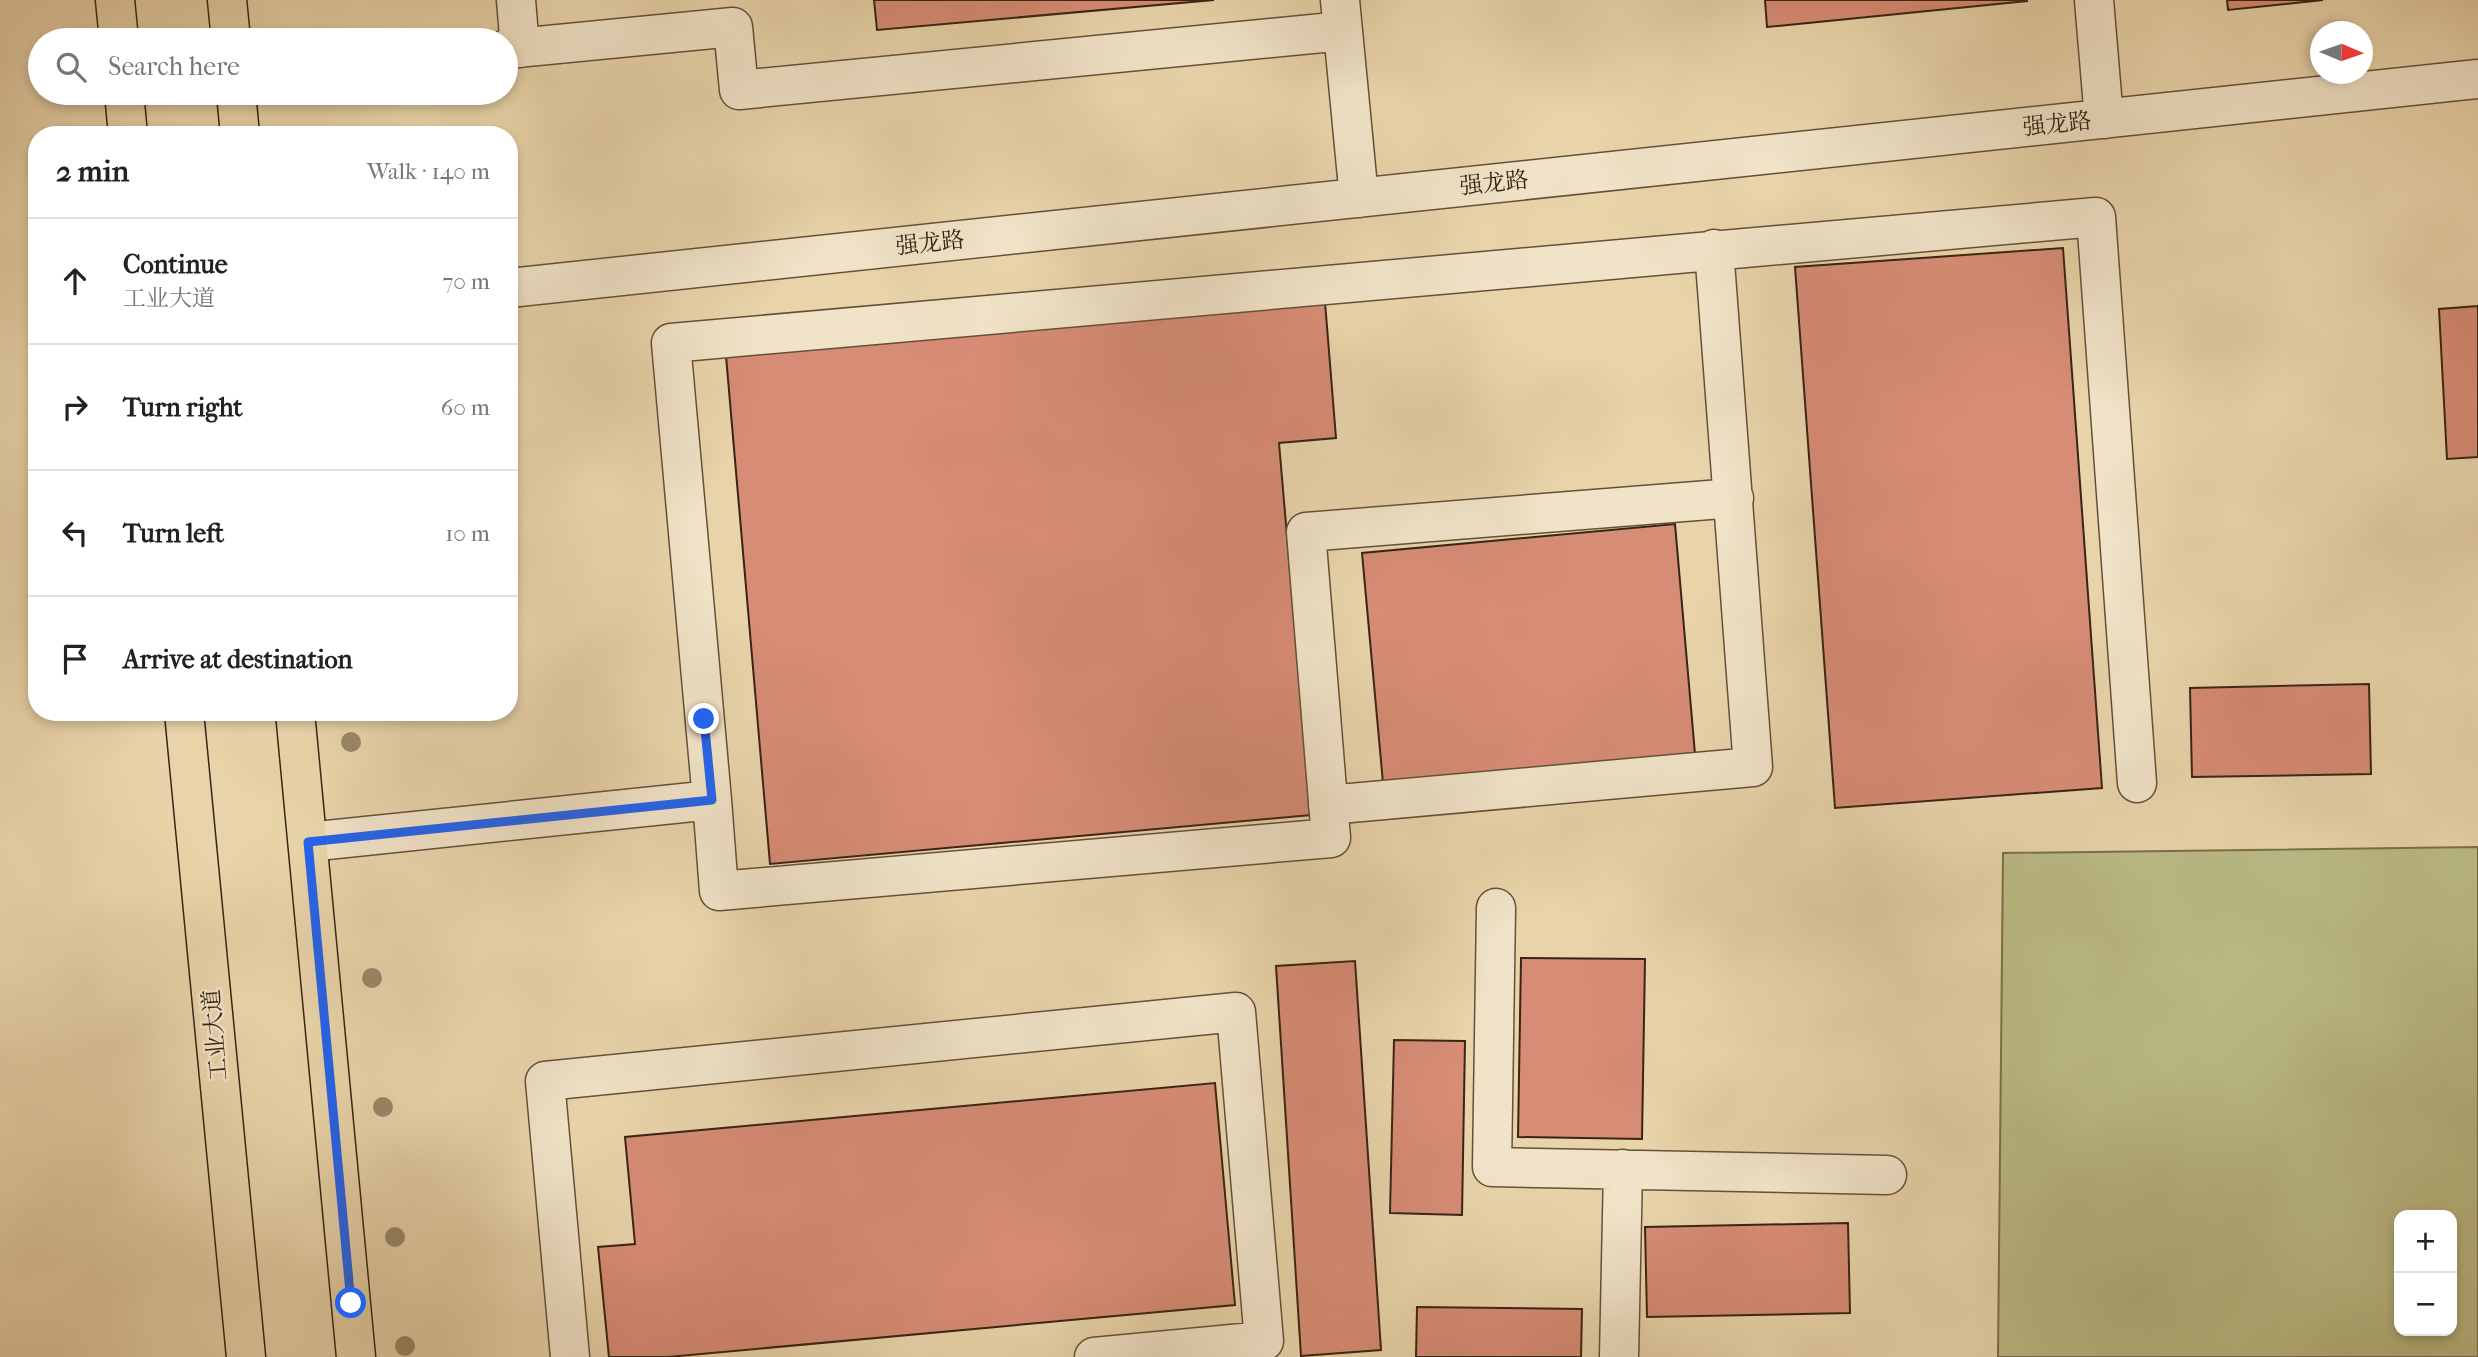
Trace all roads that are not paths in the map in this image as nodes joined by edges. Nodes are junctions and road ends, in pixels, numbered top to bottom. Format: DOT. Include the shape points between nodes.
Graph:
graph roads {
  1 [pos="115,0"];
  2 [pos="227,0"];
  3 [pos="516,0"];
  4 [pos="2094,0"];
  5 [pos="1342,15"];
  6 [pos="118,28"];
  7 [pos="230,28"];
  8 [pos="514,28"];
  9 [pos="518,48"];
  10 [pos="2478,79"];
  11 [pos="125,105"];
  12 [pos="237,105"];
  13 [pos="2104,119"];
  14 [pos="127,126"];
  15 [pos="239,126"];
  16 [pos="1359,198"];
  17 [pos="1714,249"];
  18 [pos="518,287"];
  19 [pos="1734,498"];
  20 [pos="185,721"];
  21 [pos="296,721"];
  22 [pos="2137,783"];
  23 [pos="712,800"];
  24 [pos="1328,805"];
  25 [pos="308,842"];
  26 [pos="1496,908"];
  27 [pos="1623,1169"];
  28 [pos="1887,1175"];
  29 [pos="246,1357"];
  30 [pos="356,1357"];
  31 [pos="570,1357"];
  32 [pos="1094,1357"];
  33 [pos="1619,1357"];
  1 -- 6 [label="main road"];
  2 -- 7 [label="main road"];
  3 -- 8 [label="street"];
  4 -- 13 [label="street"];
  5 -- 9 [label="street" via="739,90 733,27"];
  5 -- 16 [label="street"];
  10 -- 13 [label="street, 强龙路"];
  11 -- 14 [label="main road"];
  12 -- 15 [label="main road"];
  13 -- 16 [label="street, 强龙路"];
  16 -- 18 [label="street, 强龙路"];
  17 -- 19 [label="street"];
  17 -- 22 [label="street" via="2096,217"];
  17 -- 23 [label="street" via="671,343"];
  19 -- 24 [label="street" via="1754,767"];
  19 -- 24 [label="street" via="1306,532"];
  20 -- 29 [label="main road, 工业大道"];
  21 -- 25 [label="main road"];
  23 -- 24 [label="street" via="719,891 1331,838"];
  23 -- 25 [label="street"];
  25 -- 30 [label="main road"];
  26 -- 27 [label="street" via="1493,1167"];
  27 -- 28 [label="street"];
  27 -- 33 [label="street"];
  31 -- 32 [label="street" via="545,1081 1236,1012 1264,1341"];
}
